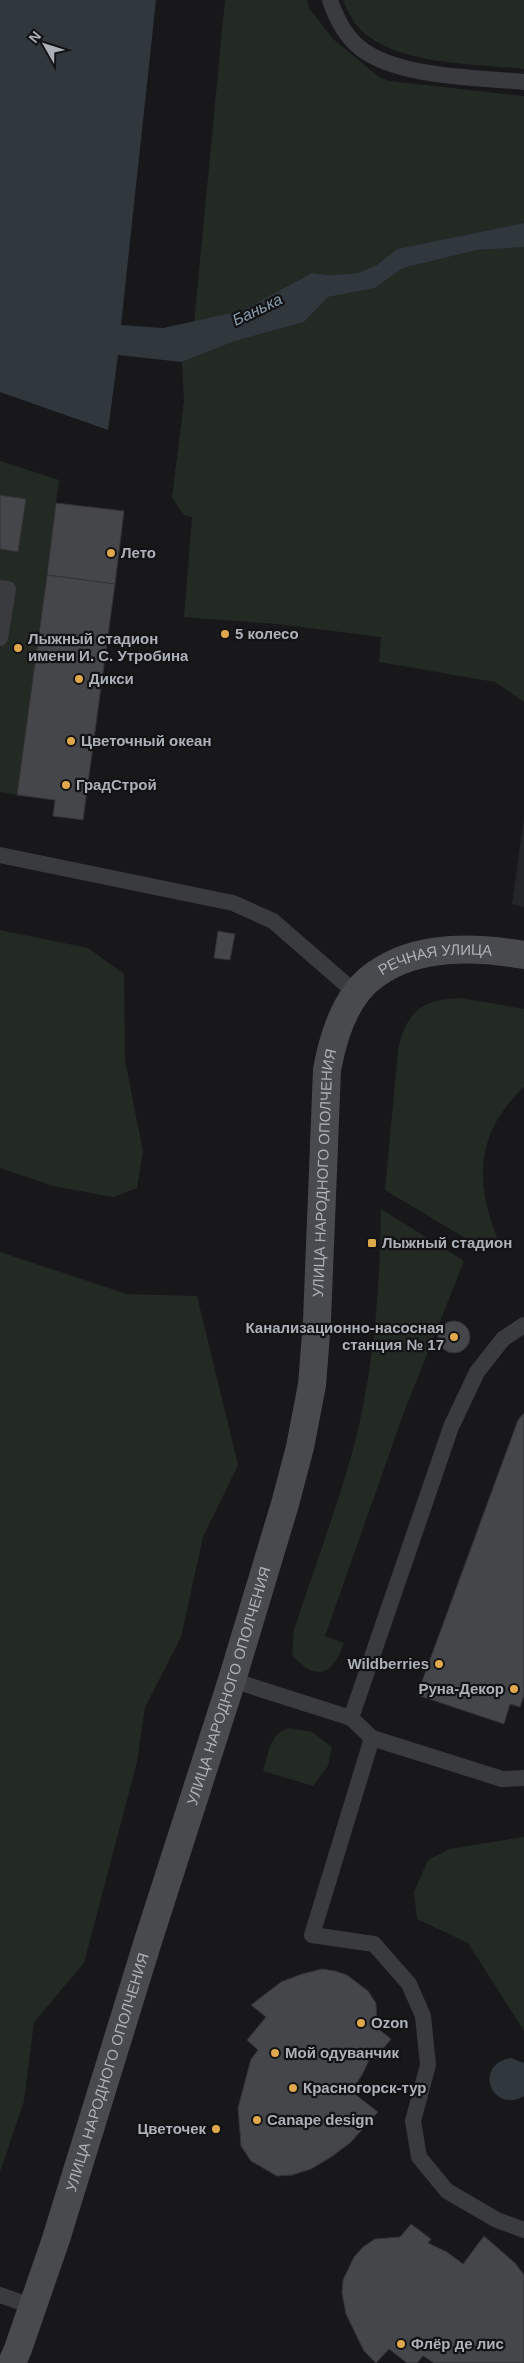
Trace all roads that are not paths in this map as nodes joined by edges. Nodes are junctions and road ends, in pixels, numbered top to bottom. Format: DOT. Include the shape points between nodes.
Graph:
graph roads {
  1 [pos="330,0"];
  2 [pos="524,82"];
  3 [pos="0,588"];
  4 [pos="0,638"];
  5 [pos="0,855"];
  6 [pos="524,955"];
  7 [pos="357,994"];
  8 [pos="524,1325"];
  9 [pos="232,1680"];
  10 [pos="351,1718"];
  11 [pos="372,1738"];
  12 [pos="524,1778"];
  13 [pos="524,2230"];
  14 [pos="0,2295"];
  15 [pos="34,2306"];
  16 [pos="12,2363"];
  1 -- 2 [label="lane" via="338,22 360,48 392,64 418,72"];
  3 -- 4 [label="lane" via="8,589"];
  5 -- 7 [label="lane" via="233,903 273,921"];
  6 -- 7 [label="main road, РЕЧНАЯ УЛИЦА" via="465,949 430,953 400,961 375,974"];
  7 -- 9 [label="main road, УЛИЦА НАРОДНОГО ОПОЛЧЕНИЯ" via="334,1036 327,1070 312,1385 286,1504"];
  8 -- 10 [label="lane" via="503,1339 477,1372 451,1428"];
  9 -- 10 [label="lane"];
  9 -- 15 [label="main road, УЛИЦА НАРОДНОГО ОПОЛЧЕНИЯ"];
  10 -- 11 [label="lane"];
  11 -- 12 [label="lane" via="502,1778"];
  11 -- 13 [label="lane" via="312,1935 374,1944 409,1984 424,2016 428,2065 412,2121 419,2157 448,2191 497,2220"];
  14 -- 15 [label="lane"];
  15 -- 16 [label="main road, УЛИЦА НАРОДНОГО ОПОЛЧЕНИЯ"];
}
